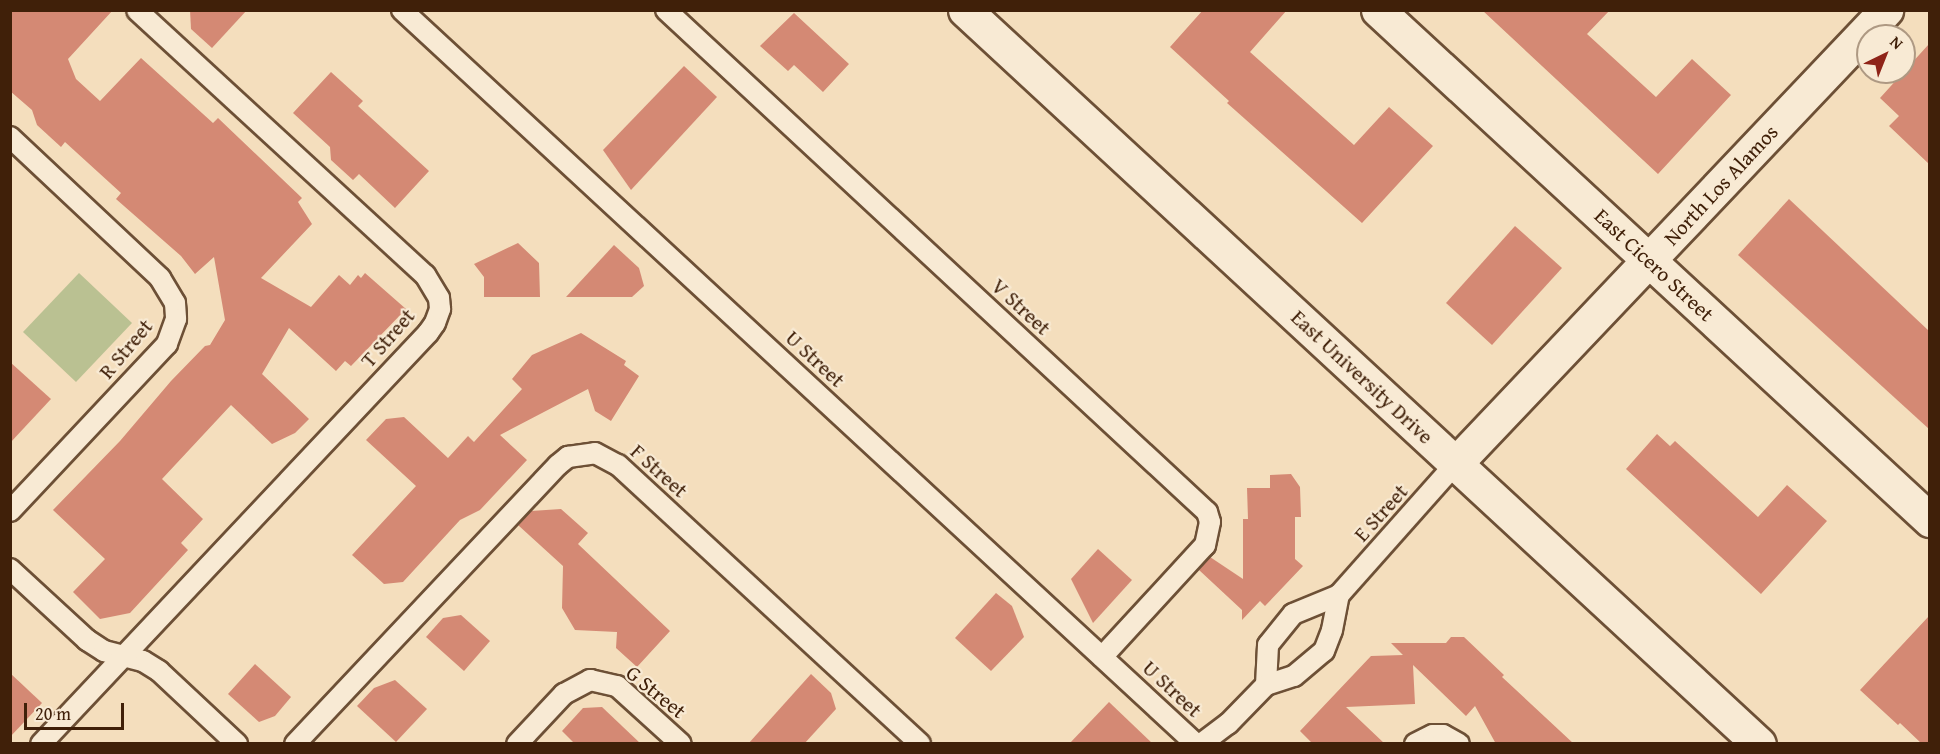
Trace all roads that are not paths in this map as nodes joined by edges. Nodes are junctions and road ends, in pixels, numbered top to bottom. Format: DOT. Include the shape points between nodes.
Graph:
graph roads {
  1 [pos="137,10"];
  2 [pos="402,10"];
  3 [pos="666,10"];
  4 [pos="965,10"];
  5 [pos="1378,10"];
  6 [pos="1886,10"];
  7 [pos="10,137"];
  8 [pos="1649,260"];
  9 [pos="1456,464"];
  10 [pos="1926,509"];
  11 [pos="10,511"];
  12 [pos="10,569"];
  13 [pos="1339,595"];
  14 [pos="124,656"];
  15 [pos="1102,657"];
  16 [pos="1266,685"];
  17 [pos="41,744"];
  18 [pos="237,744"];
  19 [pos="295,744"];
  20 [pos="517,744"];
  21 [pos="681,744"];
  22 [pos="920,744"];
  23 [pos="1196,744"];
  24 [pos="1201,744"];
  25 [pos="1414,744"];
  26 [pos="1459,744"];
  27 [pos="1759,744"];
  1 -- 14 [label="lane, T Street" via="425,275 439,297 440,309 428,333"];
  2 -- 15 [label="lane, U Street"];
  3 -- 15 [label="lane, V Street" via="1207,512 1210,534 1205,545"];
  4 -- 9 [label="street, East University Drive"];
  5 -- 8 [label="street, East Cicero Street"];
  6 -- 8 [label="street, North Los Alamos"];
  7 -- 11 [label="lane, R Street" via="160,278 175,303 176,319 167,344"];
  8 -- 9 [label="street, North Los Alamos"];
  8 -- 10 [label="street, East Cicero Street"];
  9 -- 13 [label="lane, E Street"];
  9 -- 27 [label="street, East University Drive"];
  12 -- 14 [label="lane" via="87,640 104,651"];
  13 -- 16 [label="lane" via="1324,651 1293,676"];
  13 -- 16 [label="lane, E Street" via="1293,614 1268,645"];
  14 -- 17 [label="lane"];
  14 -- 18 [label="lane" via="159,671"];
  15 -- 23 [label="lane, U Street"];
  16 -- 24 [label="lane" via="1228,724"];
  19 -- 22 [label="lane, F Street" via="558,465 568,457 588,453 618,465"];
  20 -- 21 [label="lane, G Street" via="564,694 590,680 617,686"];
  25 -- 26 [label="lane" via="1443,735"];
}
